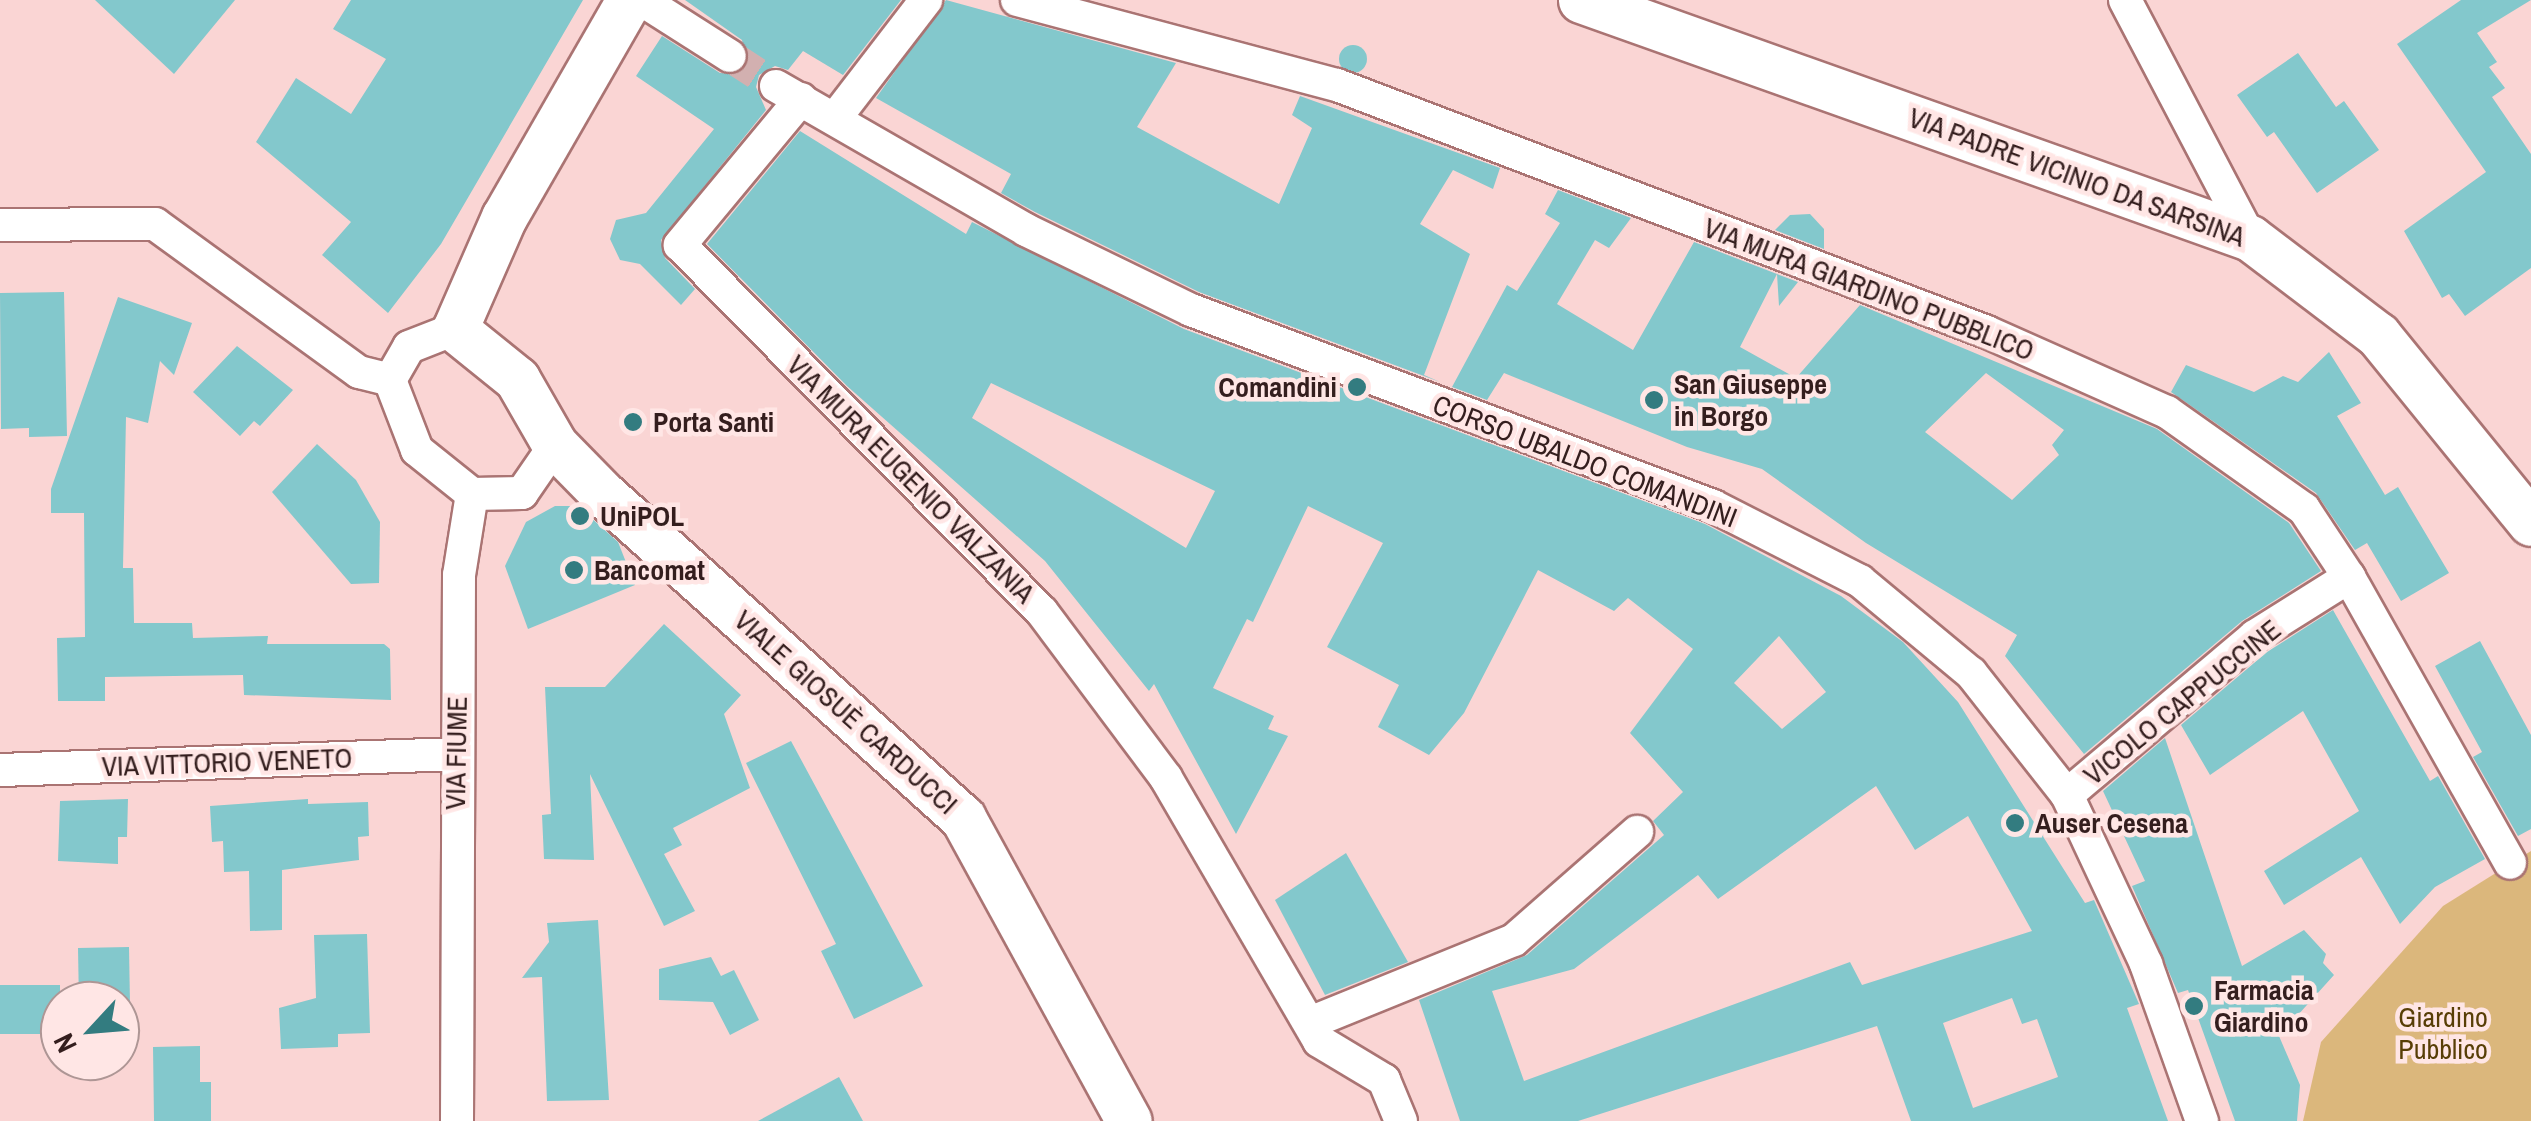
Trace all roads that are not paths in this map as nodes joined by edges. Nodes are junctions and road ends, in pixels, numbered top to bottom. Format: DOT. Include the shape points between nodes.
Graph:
graph roads {
  1 [pos="628,0"];
  2 [pos="642,0"];
  3 [pos="926,0"];
  4 [pos="1017,0"];
  5 [pos="1581,0"];
  6 [pos="2125,0"];
  7 [pos="730,56"];
  8 [pos="788,92"];
  9 [pos="836,117"];
  10 [pos="0,224"];
  11 [pos="2250,238"];
  12 [pos="455,329"];
  13 [pos="390,380"];
  14 [pos="555,446"];
  15 [pos="472,494"];
  16 [pos="2527,511"];
  17 [pos="2350,577"];
  18 [pos="455,754"];
  19 [pos="0,770"];
  20 [pos="2067,796"];
  21 [pos="1637,832"];
  22 [pos="2510,864"];
  23 [pos="1312,1022"];
  24 [pos="457,1121"];
  25 [pos="1129,1121"];
  26 [pos="1401,1121"];
  27 [pos="2202,1121"];
  1 -- 12 [label="street" via="504,217"];
  2 -- 7 [label="street"];
  3 -- 9 [label="street"];
  4 -- 17 [label="street, VIA MURA GIARDINO PUBBLICO" via="1337,84 1987,332 2167,412 2304,509"];
  5 -- 11 [label="street, VIA PADRE VICINIO DA SARSINA"];
  6 -- 11 [label="street"];
  8 -- 9 [label="street, CORSO UBALDO COMANDINI"];
  8 -- 23 [label="street, VIA MURA EUGENIO VALZANIA" via="680,245 1042,612 1166,778"];
  9 -- 20 [label="street, CORSO UBALDO COMANDINI" via="1026,230 1192,310 1712,506 1860,581 1970,673"];
  10 -- 13 [label="street" via="155,224 359,372"];
  11 -- 16 [label="street, VIA PADRE VICINIO DA SARSINA" via="2378,335"];
  12 -- 13 [label="street" via="409,347"];
  12 -- 14 [label="street, VIALE GIOSUÈ CARDUCCI" via="517,379"];
  13 -- 15 [label="street" via="417,450"];
  14 -- 15 [label="street" via="522,493"];
  14 -- 25 [label="street, VIALE GIOSUÈ CARDUCCI" via="963,818"];
  15 -- 18 [label="street, VIA FIUME" via="459,575"];
  17 -- 20 [label="street, VICOLO CAPPUCCINE" via="2255,636"];
  17 -- 22 [label="street, VIA MURA GIARDINO PUBBLICO"];
  18 -- 19 [label="street, VIA VITTORIO VENETO"];
  18 -- 24 [label="street, VIA FIUME"];
  20 -- 27 [label="street, CORSO UBALDO COMANDINI" via="2146,964"];
  21 -- 23 [label="street" via="1514,940"];
  23 -- 26 [label="street, VIA MURA EUGENIO VALZANIA" via="1319,1042 1384,1080"];
}
